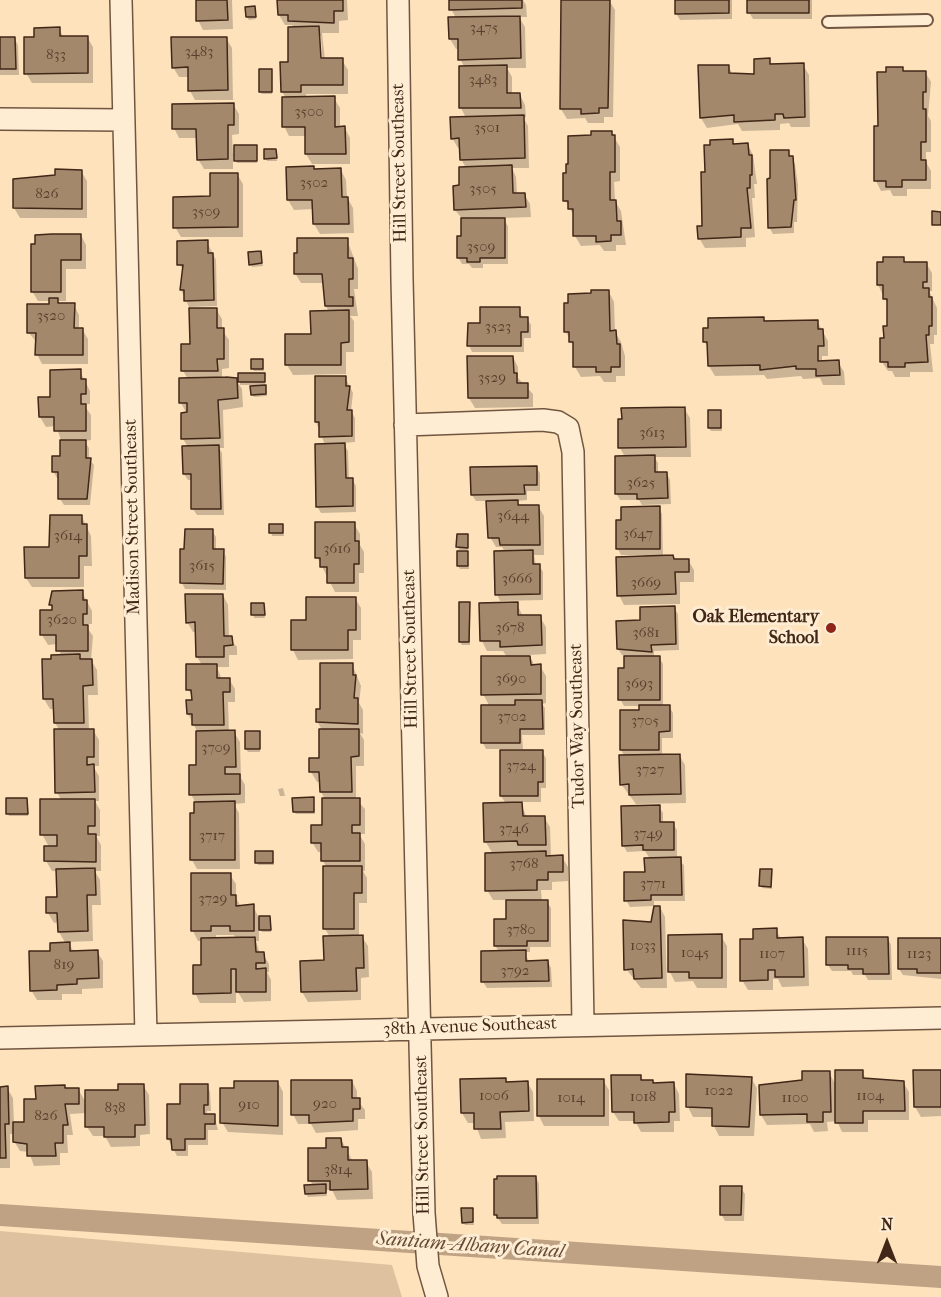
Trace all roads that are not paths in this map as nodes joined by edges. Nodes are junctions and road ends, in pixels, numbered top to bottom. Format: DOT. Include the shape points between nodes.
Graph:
graph roads {
  1 [pos="121,0"];
  2 [pos="398,0"];
  3 [pos="927,20"];
  4 [pos="828,22"];
  5 [pos="0,119"];
  6 [pos="123,120"];
  7 [pos="405,425"];
  8 [pos="941,1018"];
  9 [pos="583,1024"];
  10 [pos="420,1030"];
  11 [pos="146,1035"];
  12 [pos="0,1038"];
  13 [pos="437,1297"];
  1 -- 6 [label="street, Madison Street Southeast"];
  2 -- 7 [label="street, Hill Street Southeast"];
  3 -- 4 [label="lane"];
  5 -- 6 [label="street"];
  6 -- 11 [label="street, Madison Street Southeast"];
  7 -- 9 [label="street, Tudor Way Southeast" via="543,420 568,428 573,452"];
  7 -- 10 [label="street, Hill Street Southeast"];
  8 -- 9 [label="street, 38th Avenue Southeast"];
  9 -- 10 [label="street, 38th Avenue Southeast"];
  10 -- 11 [label="street, 38th Avenue Southeast"];
  10 -- 13 [label="street, Hill Street Southeast" via="424,1213 428,1266"];
  11 -- 12 [label="street, 38th Avenue Southeast"];
}
